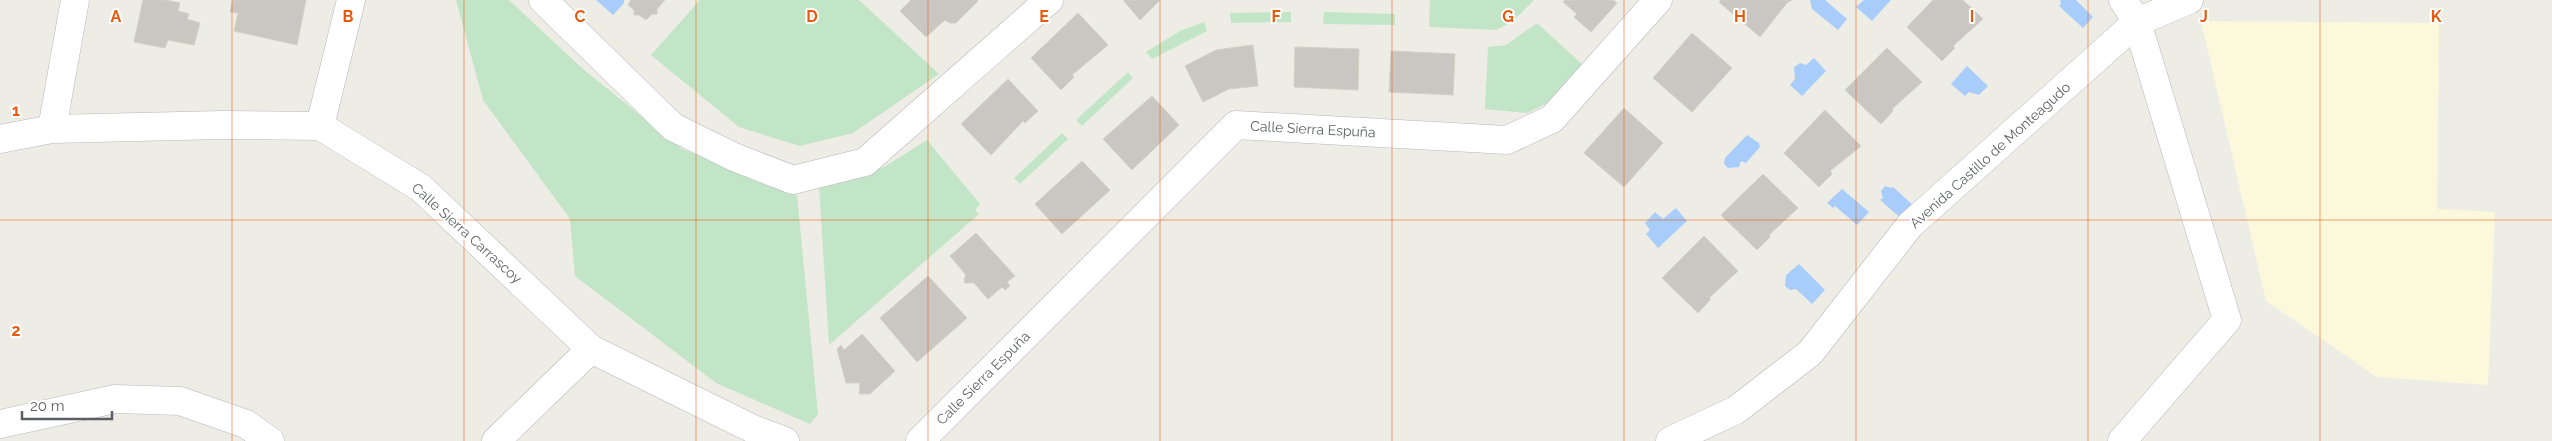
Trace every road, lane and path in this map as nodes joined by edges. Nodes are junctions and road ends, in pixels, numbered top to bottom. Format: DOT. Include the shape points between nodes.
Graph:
graph roads {
  1 [pos="76,0"];
  2 [pos="351,0"];
  3 [pos="543,0"];
  4 [pos="1049,0"];
  5 [pos="1658,0"];
  6 [pos="2189,0"];
  7 [pos="2130,11"];
  8 [pos="320,126"];
  9 [pos="52,129"];
  10 [pos="0,139"];
  11 [pos="592,348"];
  12 [pos="0,424"];
  13 [pos="270,441"];
  14 [pos="496,441"];
  15 [pos="785,441"];
  16 [pos="920,441"];
  17 [pos="1670,441"];
  18 [pos="2122,441"];
  1 -- 9 [label="street"];
  2 -- 8 [label="street"];
  3 -- 4 [label="street" via="674,128 734,157 793,180 865,162"];
  5 -- 16 [label="street, Calle Sierra Espuña" via="1552,119 1507,140 1236,125"];
  6 -- 7 [label="street, Avenida Castillo de Monteagudo"];
  7 -- 17 [label="street, Avenida Castillo de Monteagudo" via="1910,225 1810,353 1736,410"];
  7 -- 18 [label="street" via="2227,320"];
  8 -- 9 [label="street"];
  8 -- 11 [label="street, Calle Sierra Carrascoy" via="420,188"];
  9 -- 10 [label="street"];
  11 -- 14 [label="street"];
  11 -- 15 [label="street, Calle Sierra Carrascoy" via="753,429"];
  12 -- 13 [label="street" via="115,399 180,401 246,424"];
}
